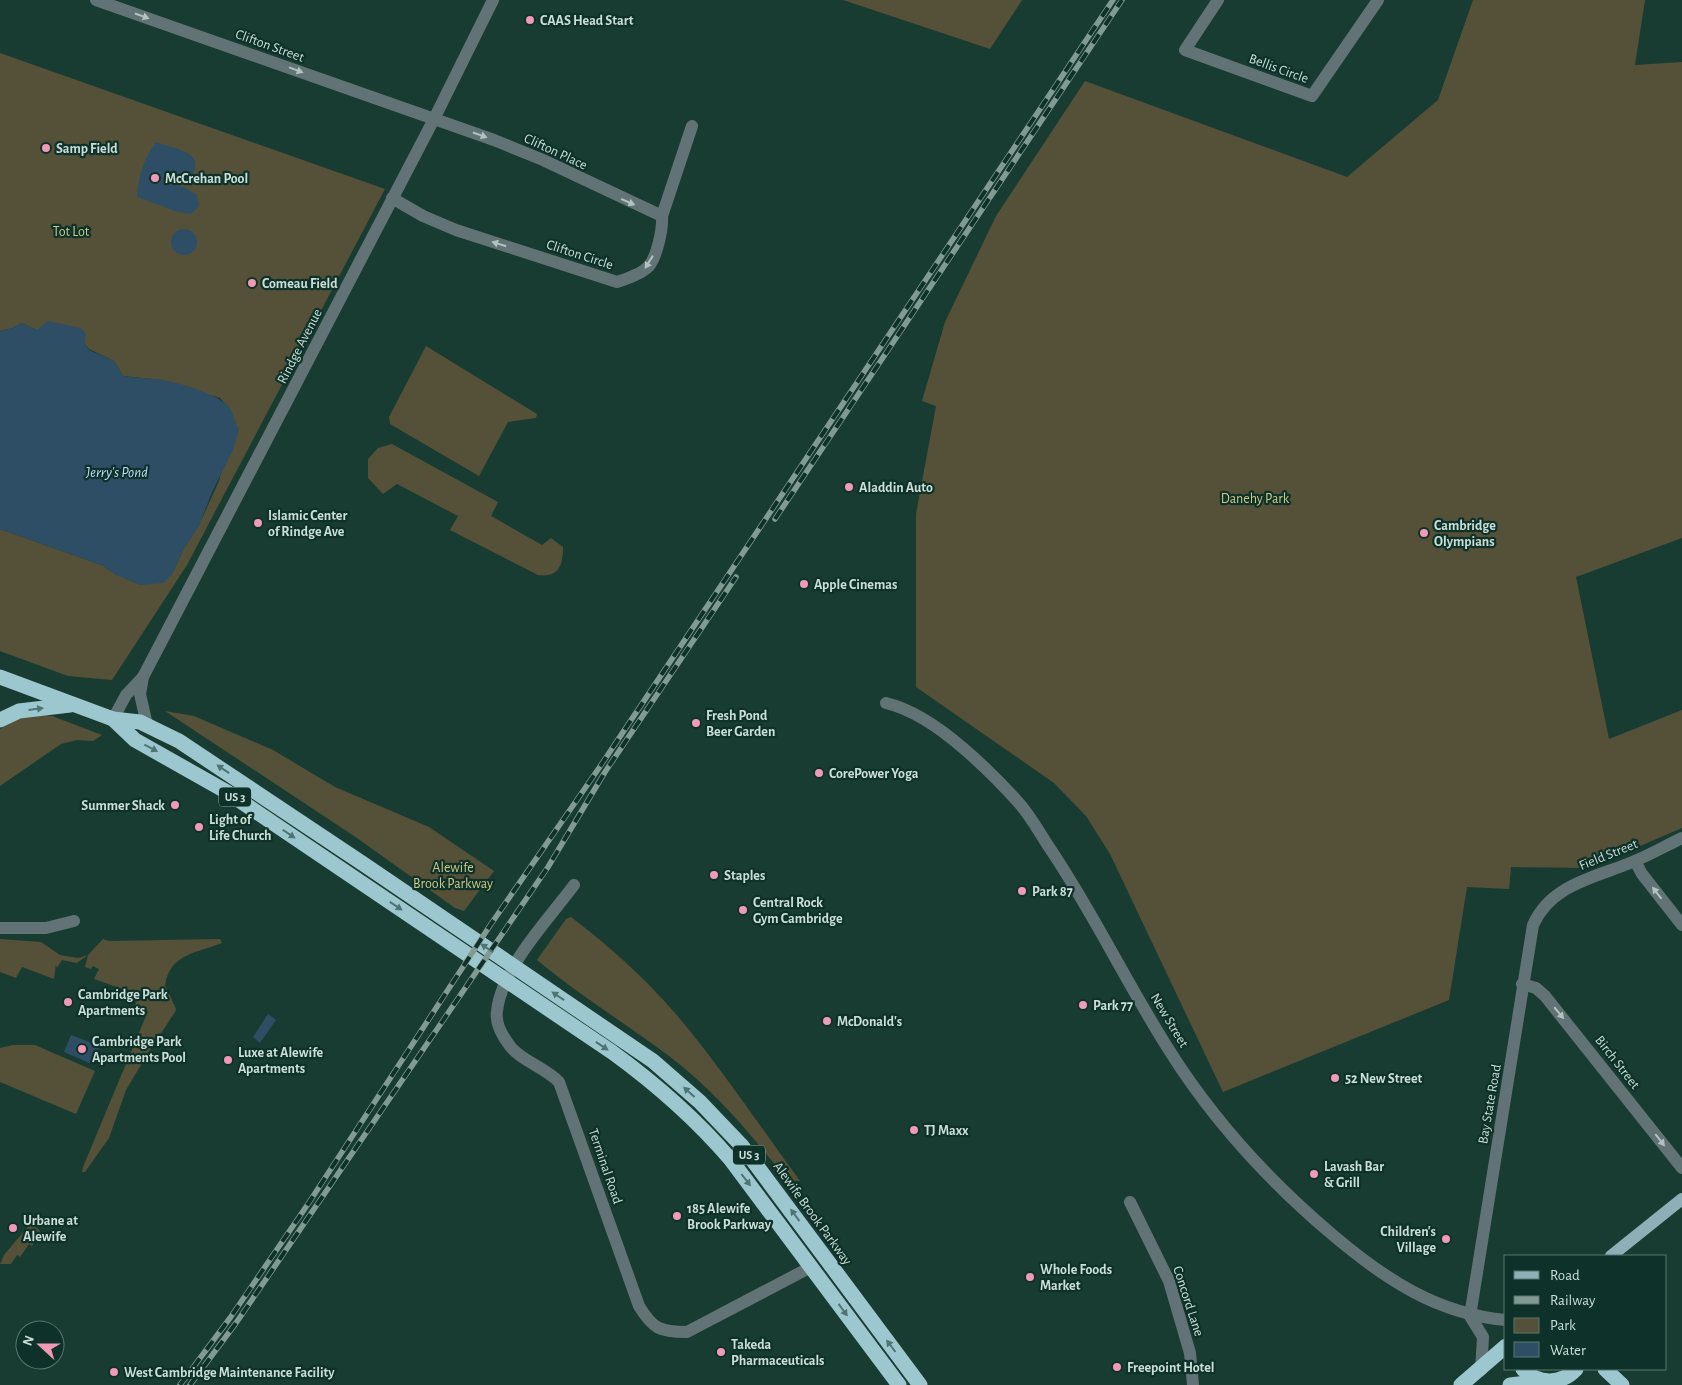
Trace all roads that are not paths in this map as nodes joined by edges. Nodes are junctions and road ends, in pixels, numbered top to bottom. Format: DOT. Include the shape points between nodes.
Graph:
graph roads {
  1 [pos="96,0"];
  2 [pos="493,0"];
  3 [pos="1218,0"];
  4 [pos="1378,0"];
  5 [pos="434,119"];
  6 [pos="692,126"];
  7 [pos="392,198"];
  8 [pos="662,216"];
  9 [pos="142,677"];
  10 [pos="0,678"];
  11 [pos="886,703"];
  12 [pos="74,704"];
  13 [pos="113,719"];
  14 [pos="0,720"];
  15 [pos="146,725"];
  16 [pos="1682,838"];
  17 [pos="1635,861"];
  18 [pos="574,885"];
  19 [pos="1548,901"];
  20 [pos="74,921"];
  21 [pos="1682,924"];
  22 [pos="0,928"];
  23 [pos="1522,984"];
  24 [pos="1682,1168"];
  25 [pos="1682,1199"];
  26 [pos="1130,1202"];
  27 [pos="1612,1255"];
  28 [pos="811,1267"];
  29 [pos="1470,1316"];
  30 [pos="1504,1320"];
  31 [pos="1504,1348"];
  32 [pos="1481,1370"];
  33 [pos="1524,1370"];
  34 [pos="1575,1370"];
  35 [pos="1606,1370"];
  36 [pos="1552,1383"];
  37 [pos="899,1385"];
  38 [pos="920,1385"];
  39 [pos="1193,1385"];
  40 [pos="1461,1385"];
  41 [pos="1510,1385"];
  42 [pos="1622,1385"];
  1 -- 5 [label="street, Clifton Street, one-way"];
  2 -- 5 [label="street, Rindge Avenue"];
  3 -- 4 [label="street, Bellis Circle" via="1185,50 1312,96"];
  5 -- 7 [label="street, Rindge Avenue"];
  5 -- 8 [label="street, Clifton Place, one-way" via="535,157"];
  6 -- 8 [label="street, Clifton Circle"];
  8 -- 7 [label="street, Clifton Circle, one-way" via="662,231 651,263 644,270 617,282 456,230"];
  7 -- 9 [label="street, Rindge Avenue"];
  9 -- 13 [label="street, Rindge Avenue"];
  9 -- 15 [label="street, Rindge Avenue" via="140,694"];
  10 -- 12 [label="highway, Alewife Brook Parkway / US 3"];
  11 -- 29 [label="street, New Street" via="907,710 949,736 984,765 1020,804 1066,872 1169,1051 1239,1142 1279,1185 1362,1259 1410,1292"];
  12 -- 13 [label="highway, Alewife Brook Parkway / US 3"];
  14 -- 12 [label="highway, one-way" via="19,711"];
  13 -- 15 [label="highway, Alewife Brook Parkway / US 3"];
  13 -- 28 [label="highway, Alewife Brook Parkway / US 3, one-way" via="135,740 221,788 634,1068 684,1110 731,1160"];
  38 -- 15 [label="highway, Alewife Brook Parkway / US 3, one-way" via="729,1131 662,1069 207,758"];
  16 -- 17 [label="street, Field Street"];
  17 -- 19 [label="street, Field Street" via="1567,887"];
  21 -- 17 [label="street, one-way"];
  18 -- 28 [label="street, Terminal Road" via="514,966 496,1013 501,1034 511,1049 549,1072 559,1082 638,1306 651,1324 668,1332 688,1332"];
  19 -- 23 [label="street, Bay State Road" via="1533,925"];
  20 -- 22 [label="street" via="46,928"];
  23 -- 24 [label="street, Birch Street, one-way" via="1536,988 1545,996"];
  23 -- 29 [label="street, Bay State Road"];
  25 -- 27 [label="main road"];
  26 -- 39 [label="street, Concord Lane" via="1169,1281 1190,1353"];
  28 -- 37 [label="highway, Alewife Brook Parkway / US 3, one-way"];
  29 -- 30 [label="street, New Street"];
  29 -- 32 [label="street" via="1483,1336"];
  31 -- 32 [label="highway"];
  32 -- 40 [label="highway"];
  33 -- 36 [label="highway" via="1532,1377"];
  34 -- 36 [label="highway"];
  35 -- 42 [label="highway"];
  36 -- 41 [label="highway"];
}
